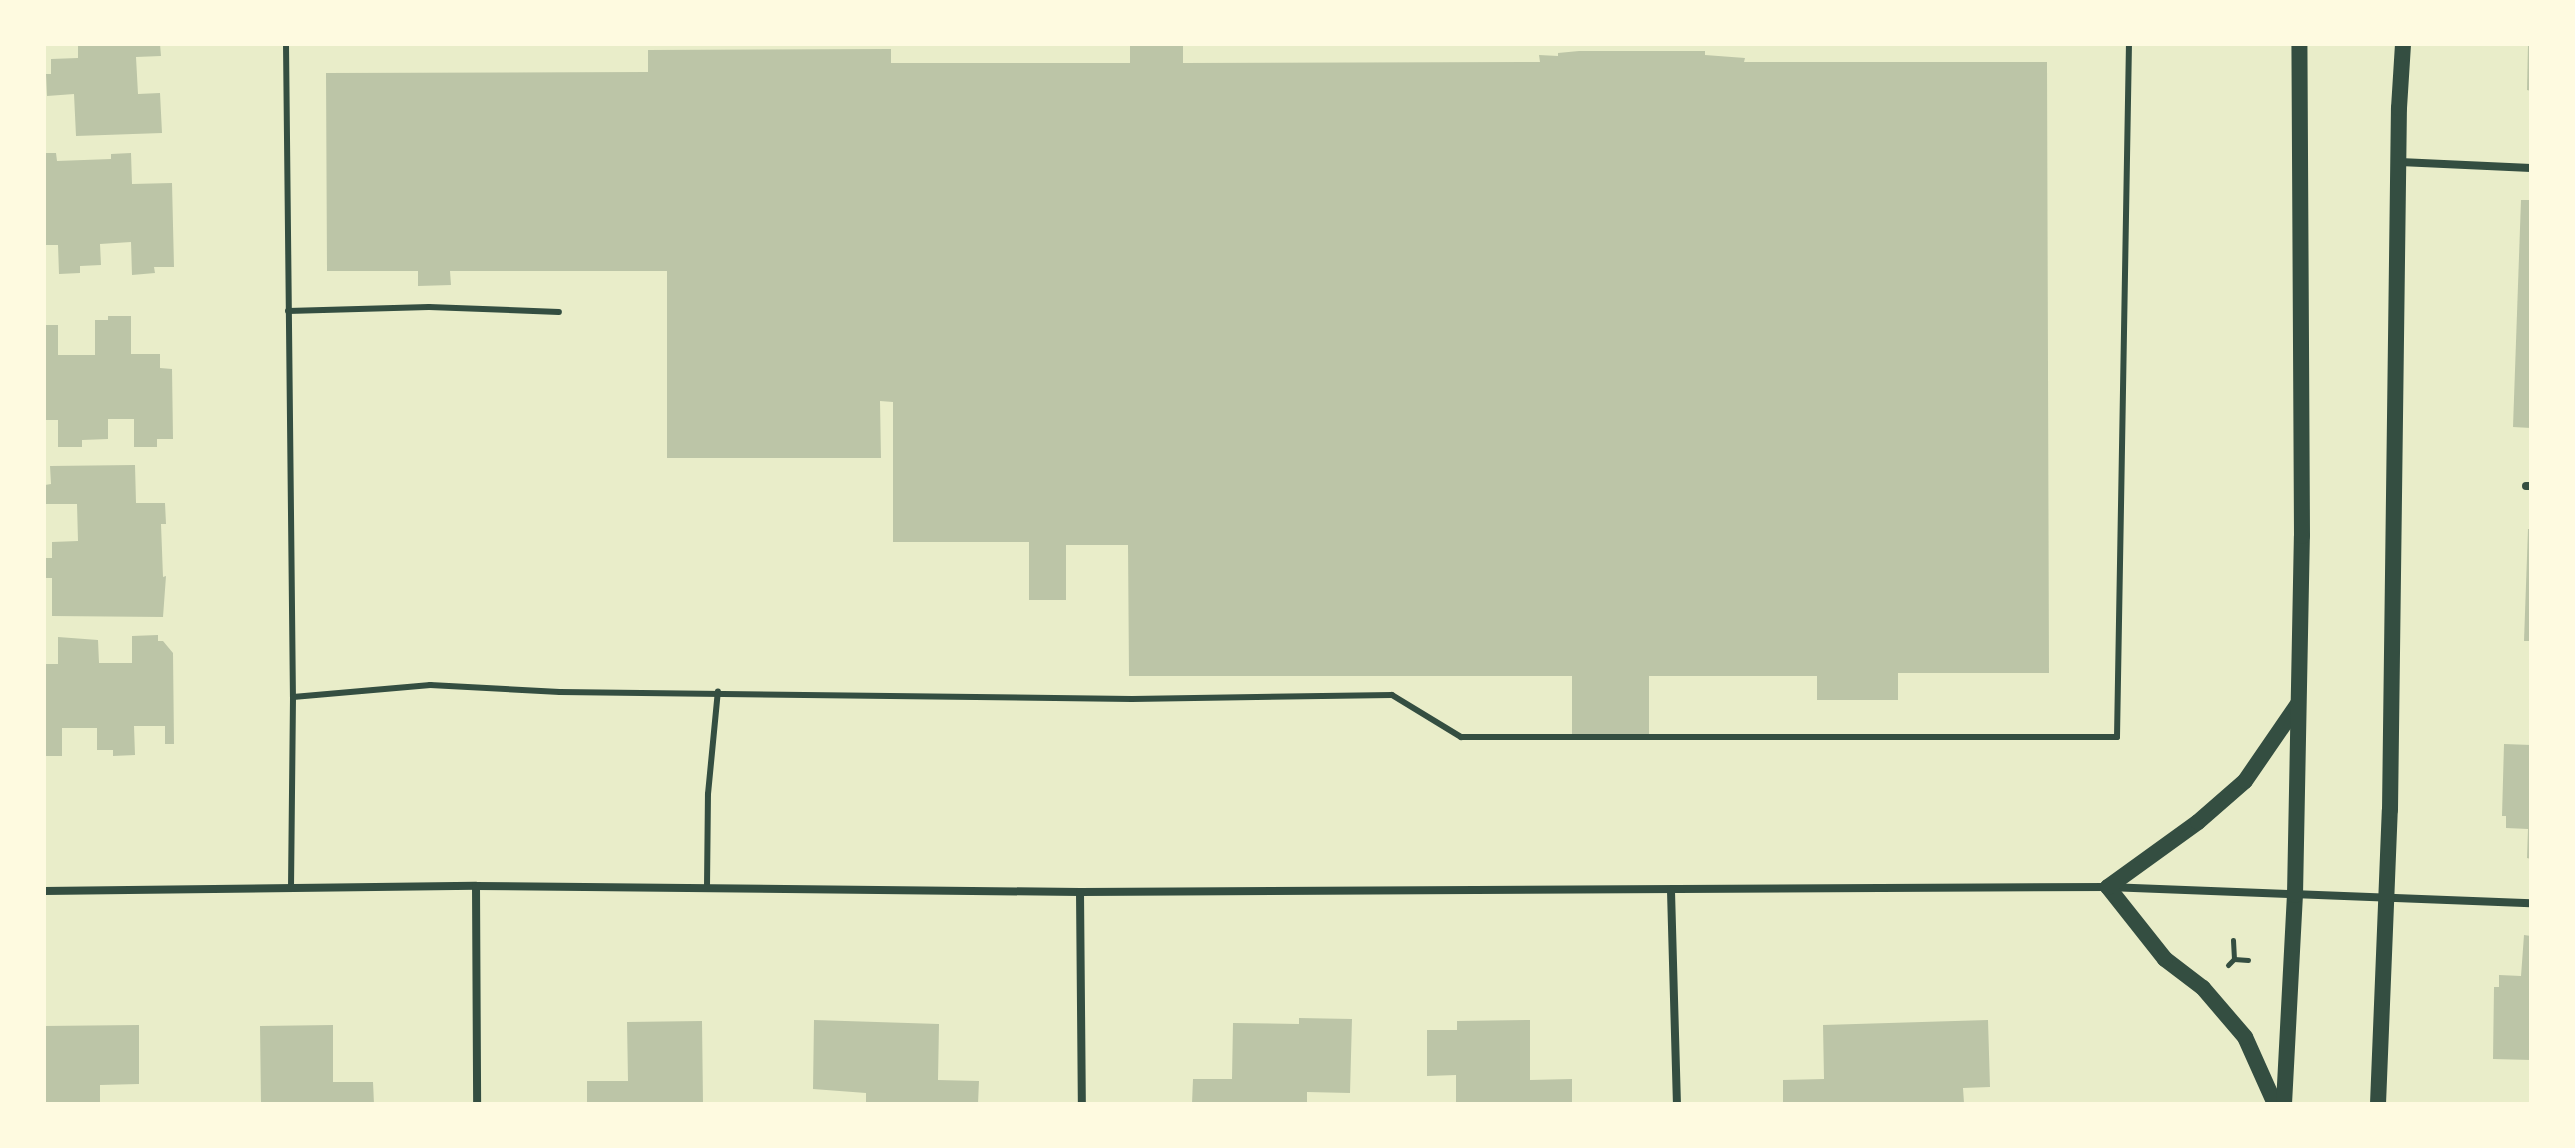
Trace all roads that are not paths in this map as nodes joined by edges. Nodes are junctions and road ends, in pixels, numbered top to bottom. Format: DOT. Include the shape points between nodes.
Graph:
graph roads {
  1 [pos="286,44"];
  2 [pos="2129,44"];
  3 [pos="2299,44"];
  4 [pos="2403,44"];
  5 [pos="2400,162"];
  6 [pos="2531,168"];
  7 [pos="288,311"];
  8 [pos="559,312"];
  9 [pos="718,691"];
  10 [pos="293,697"];
  11 [pos="2299,703"];
  12 [pos="476,886"];
  13 [pos="707,887"];
  14 [pos="2108,887"];
  15 [pos="291,888"];
  16 [pos="44,891"];
  17 [pos="1671,891"];
  18 [pos="1080,892"];
  19 [pos="2295,895"];
  20 [pos="2386,898"];
  21 [pos="2531,903"];
  22 [pos="477,1104"];
  23 [pos="1082,1104"];
  24 [pos="1677,1104"];
  25 [pos="2275,1104"];
  26 [pos="2284,1104"];
  27 [pos="2378,1104"];
  1 -- 7 [label="lane"];
  2 -- 9 [label="lane" via="2117,737 1461,737 1392,695 1132,699"];
  3 -- 11 [label="main road"];
  4 -- 5 [label="main road"];
  5 -- 6 [label="street"];
  5 -- 20 [label="main road"];
  7 -- 8 [label="lane" via="429,307"];
  7 -- 10 [label="lane"];
  9 -- 10 [label="lane" via="560,692 430,685"];
  9 -- 13 [label="lane" via="708,794"];
  10 -- 15 [label="lane"];
  11 -- 14 [label="main road" via="2245,781"];
  11 -- 19 [label="main road"];
  12 -- 13 [label="street"];
  12 -- 15 [label="street"];
  12 -- 22 [label="street"];
  13 -- 18 [label="street"];
  14 -- 17 [label="street"];
  14 -- 19 [label="street"];
  14 -- 25 [label="main road" via="2165,959 2203,988 2245,1037"];
  15 -- 16 [label="street"];
  17 -- 18 [label="street"];
  17 -- 24 [label="street"];
  18 -- 23 [label="street"];
  19 -- 20 [label="street"];
  19 -- 26 [label="main road"];
  20 -- 21 [label="street"];
  20 -- 27 [label="main road"];
}
